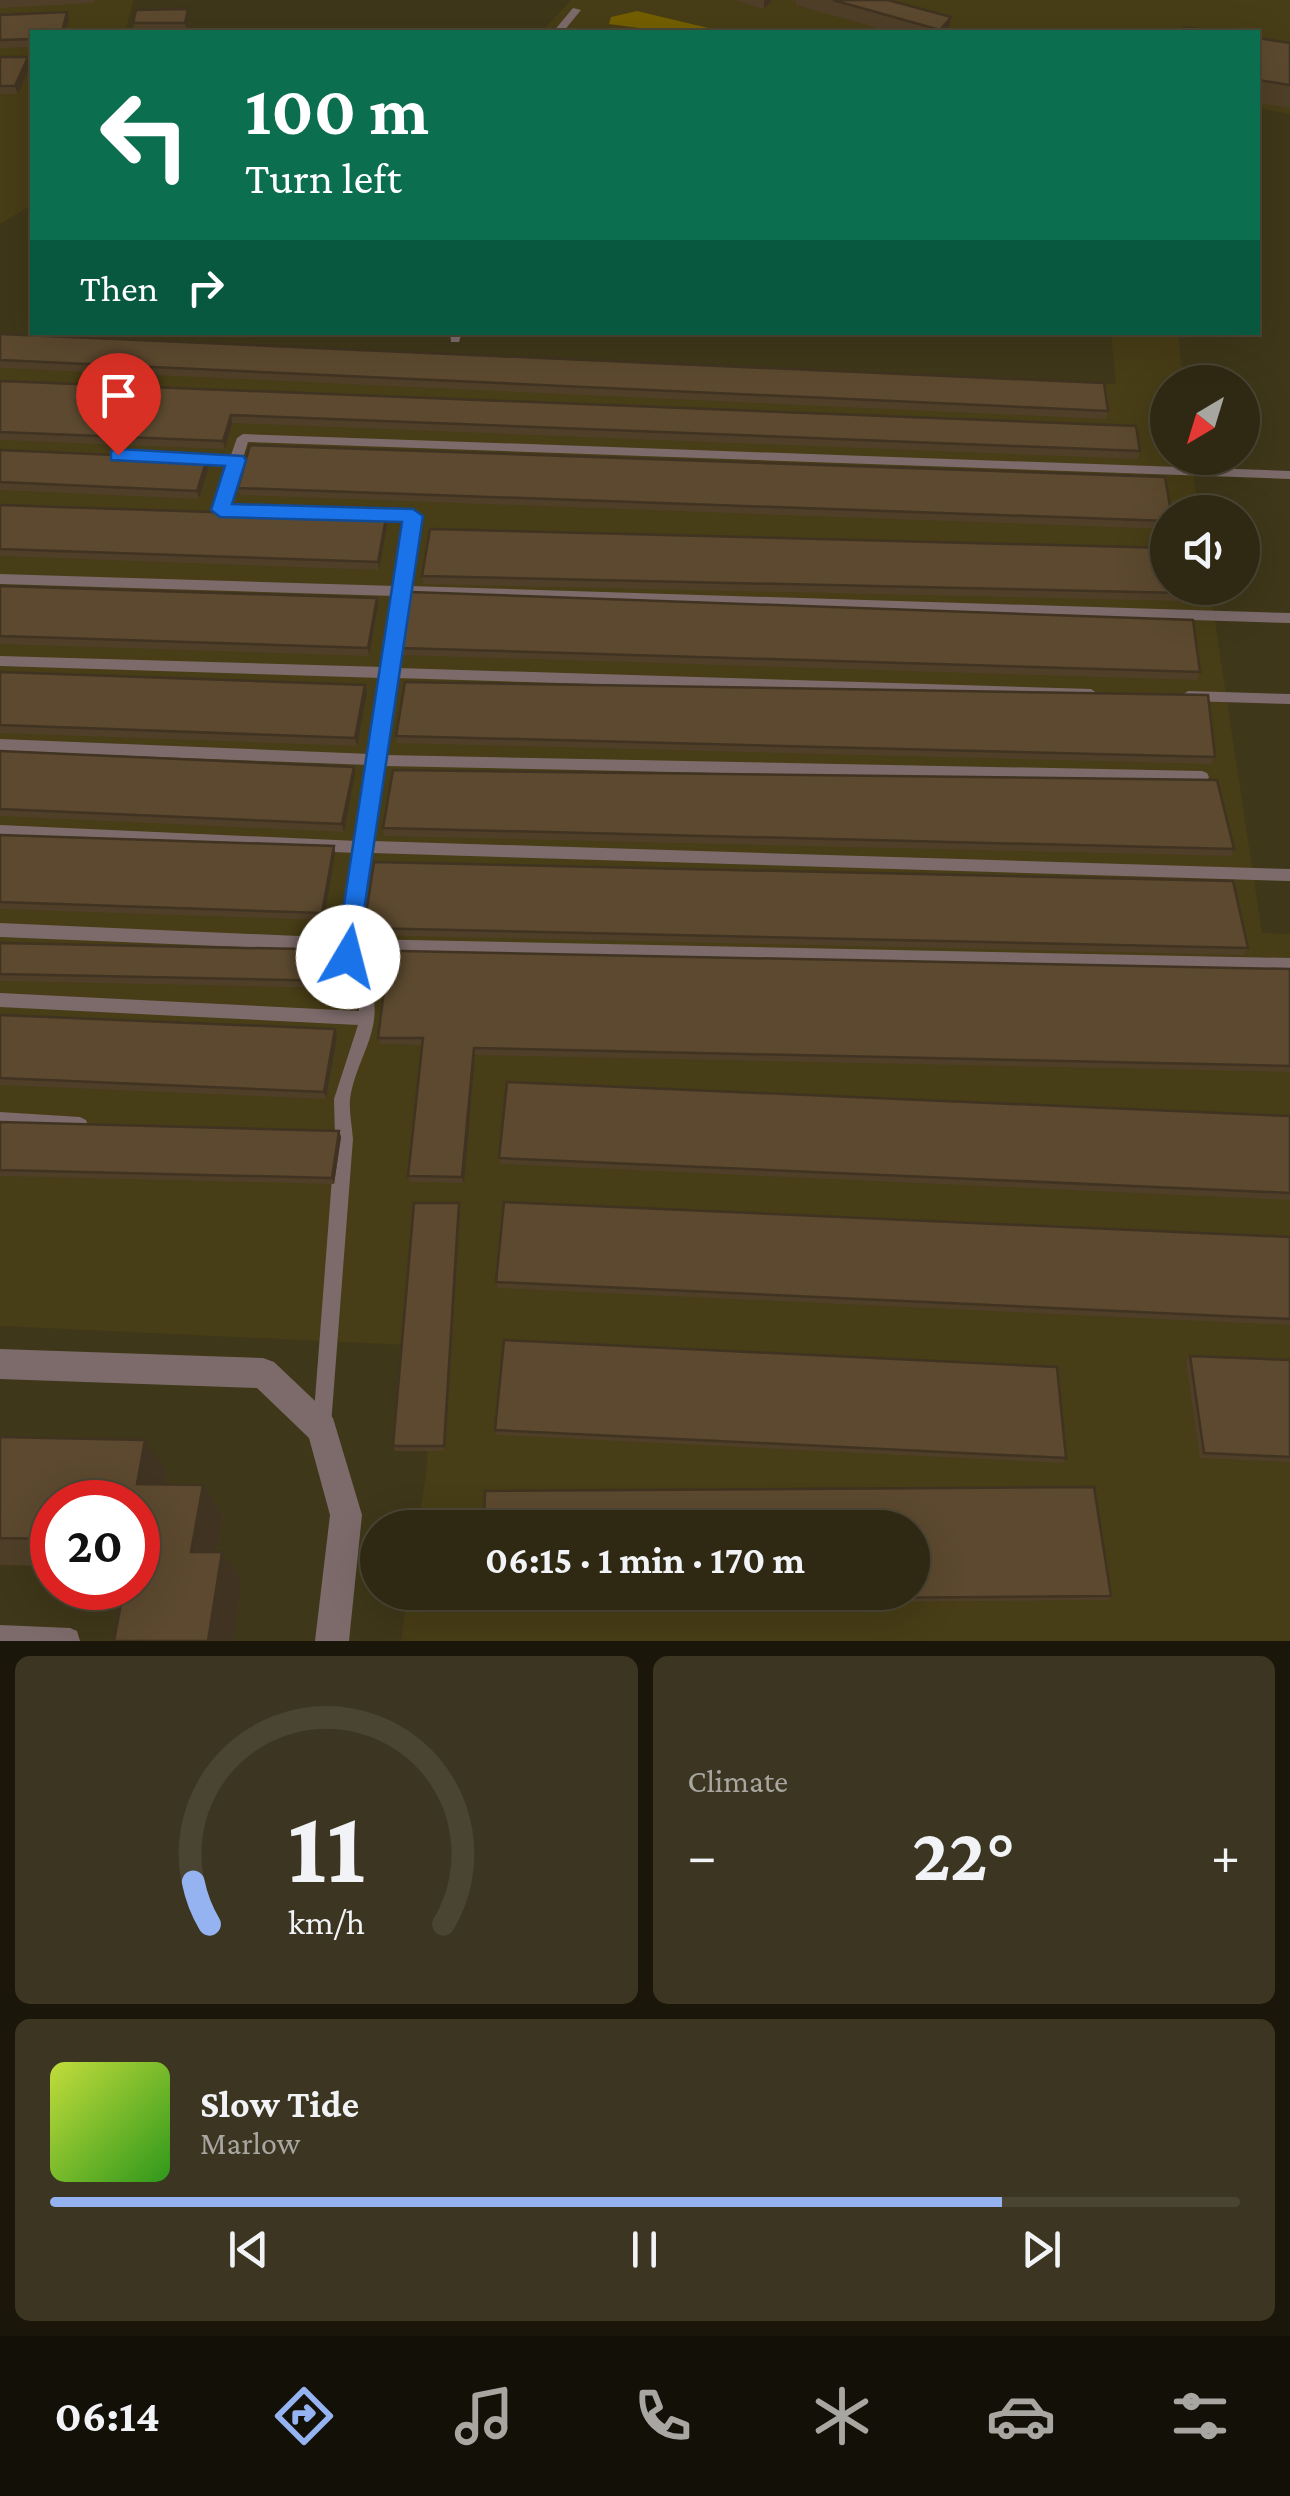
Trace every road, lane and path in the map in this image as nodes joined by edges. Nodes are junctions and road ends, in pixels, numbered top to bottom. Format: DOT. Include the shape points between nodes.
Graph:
graph roads {
  1 [pos="576,10"];
  2 [pos="560,30"];
  3 [pos="177,458"];
  4 [pos="236,460"];
  5 [pos="1290,475"];
  6 [pos="0,579"];
  7 [pos="400,592"];
  8 [pos="1290,618"];
  9 [pos="0,661"];
  10 [pos="388,673"];
  11 [pos="1114,694"];
  12 [pos="1172,696"];
  13 [pos="1290,700"];
  14 [pos="0,745"];
  15 [pos="376,760"];
  16 [pos="1202,777"];
  17 [pos="0,831"];
  18 [pos="363,847"];
  19 [pos="1290,876"];
  20 [pos="0,930"];
  21 [pos="348,951"];
  22 [pos="1290,965"];
  23 [pos="364,989"];
  24 [pos="0,1000"];
  25 [pos="368,1018"];
  26 [pos="0,1120"];
  27 [pos="96,1126"];
  28 [pos="0,1364"];
  29 [pos="322,1429"];
  30 [pos="0,1635"];
  31 [pos="70,1641"];
  32 [pos="332,1641"];
  1 -- 2 [label="lane"];
  3 -- 4 [label="lane"];
  4 -- 5 [label="lane" via="244,438"];
  4 -- 7 [label="lane" via="220,510 413,516"];
  6 -- 7 [label="lane"];
  7 -- 8 [label="lane"];
  7 -- 10 [label="lane"];
  9 -- 10 [label="lane"];
  10 -- 11 [label="lane"];
  10 -- 15 [label="lane"];
  12 -- 13 [label="lane"];
  14 -- 15 [label="lane"];
  15 -- 16 [label="lane"];
  15 -- 18 [label="lane"];
  17 -- 18 [label="lane"];
  18 -- 19 [label="lane"];
  18 -- 21 [label="lane"];
  20 -- 21 [label="lane"];
  21 -- 22 [label="lane"];
  23 -- 25 [label="lane"];
  24 -- 25 [label="lane"];
  25 -- 29 [label="lane" via="334,1139"];
  26 -- 27 [label="lane"];
  28 -- 29 [label="street" via="263,1373"];
  29 -- 32 [label="street" via="346,1516"];
  30 -- 31 [label="lane"];
}
